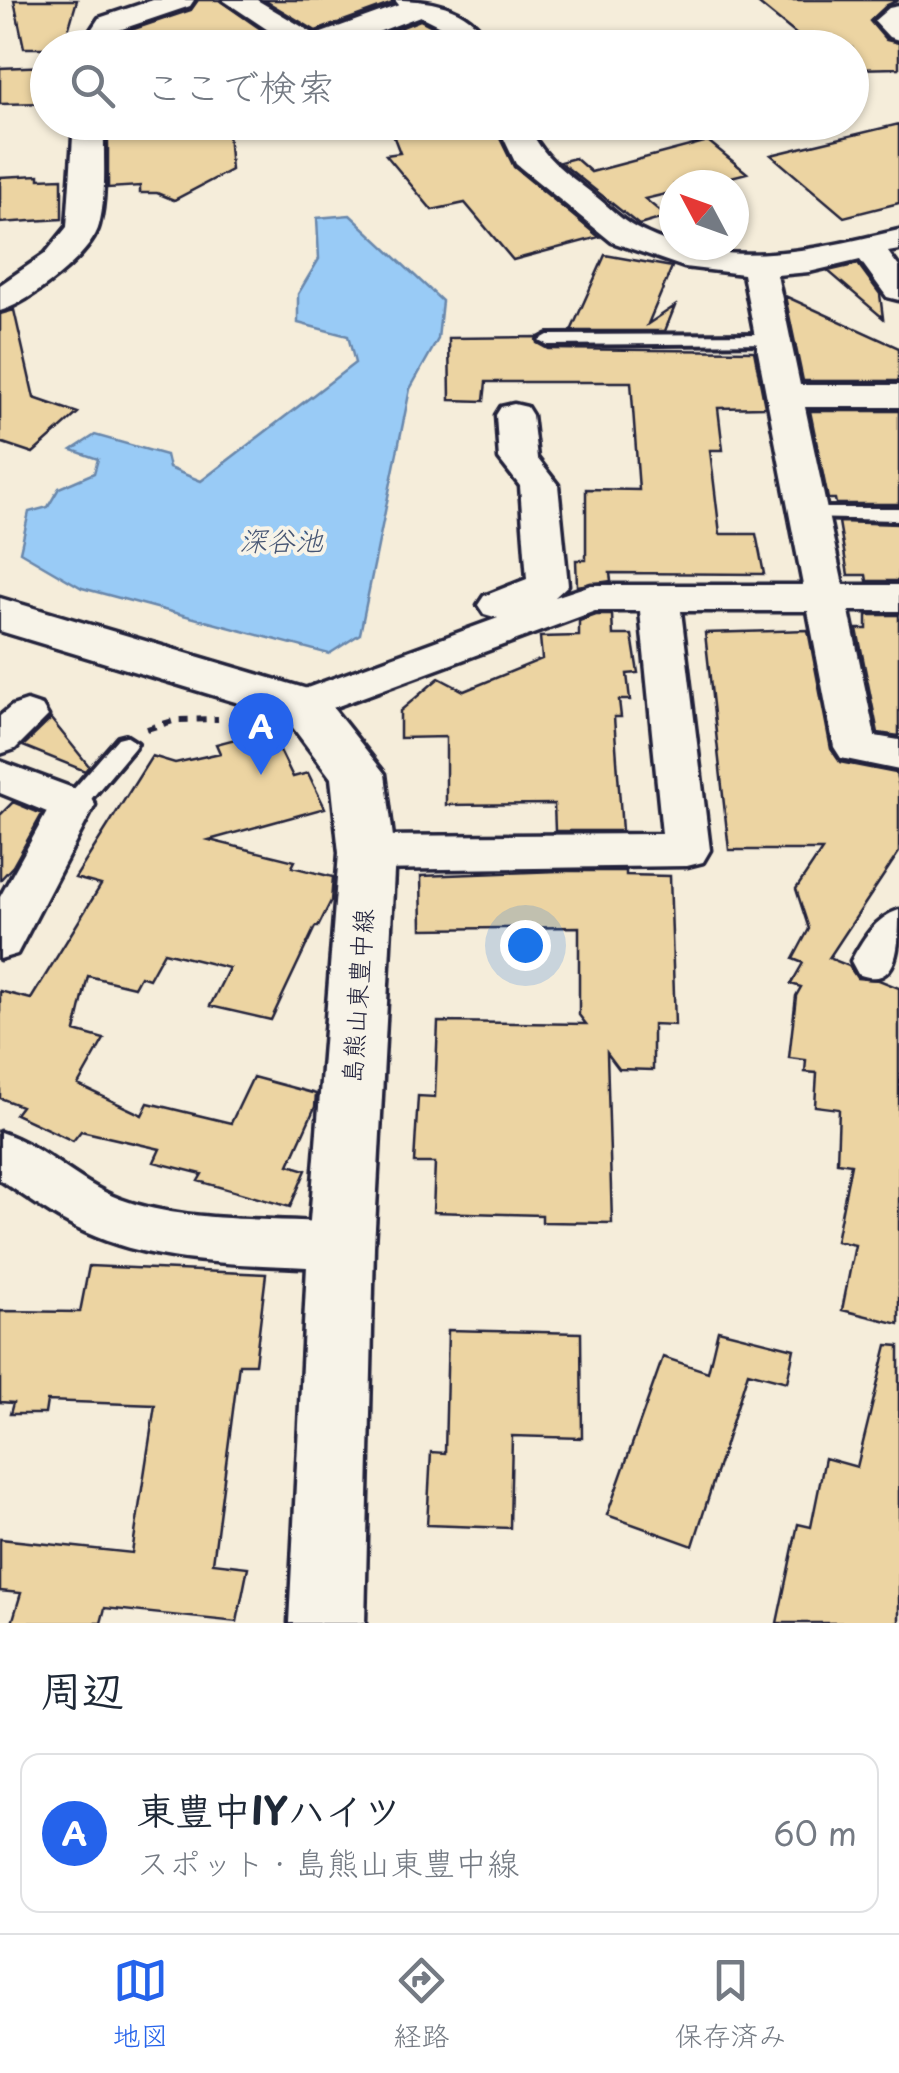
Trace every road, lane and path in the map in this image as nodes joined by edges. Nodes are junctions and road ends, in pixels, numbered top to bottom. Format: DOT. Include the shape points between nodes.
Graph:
graph roads {
  1 [pos="180,0"];
  2 [pos="236,0"];
  3 [pos="416,3"];
  4 [pos="899,14"];
  5 [pos="105,30"];
  6 [pos="288,30"];
  7 [pos="353,30"];
  8 [pos="470,30"];
  9 [pos="899,31"];
  10 [pos="88,140"];
  11 [pos="520,140"];
  12 [pos="883,244"];
  13 [pos="758,266"];
  14 [pos="899,290"];
  15 [pos="0,301"];
  16 [pos="772,339"];
  17 [pos="548,340"];
  18 [pos="784,396"];
  19 [pos="899,396"];
  20 [pos="514,415"];
  21 [pos="809,514"];
  22 [pos="899,514"];
  23 [pos="826,597"];
  24 [pos="659,598"];
  25 [pos="899,598"];
  26 [pos="0,614"];
  27 [pos="430,659"];
  28 [pos="303,705"];
  29 [pos="225,718"];
  30 [pos="126,743"];
  31 [pos="899,756"];
  32 [pos="0,776"];
  33 [pos="74,806"];
  34 [pos="367,852"];
  35 [pos="0,941"];
  36 [pos="0,1152"];
  37 [pos="341,1246"];
  38 [pos="327,1623"];
  1 -- 5 [label="street"];
  2 -- 6 [label="street"];
  3 -- 7 [label="street"];
  3 -- 8 [label="street"];
  4 -- 9 [label="street" via="888,21"];
  10 -- 15 [label="street" via="83,228 58,261"];
  11 -- 13 [label="street" via="527,157 624,235 684,257"];
  12 -- 13 [label="street"];
  12 -- 14 [label="street"];
  13 -- 16 [label="street"];
  16 -- 17 [label="lane"];
  16 -- 18 [label="street"];
  18 -- 19 [label="street"];
  18 -- 21 [label="street"];
  20 -- 27 [label="street" via="518,459 539,485 548,585 433,632"];
  21 -- 22 [label="lane"];
  21 -- 23 [label="street"];
  23 -- 24 [label="street"];
  23 -- 25 [label="street"];
  23 -- 31 [label="street" via="856,747"];
  24 -- 27 [label="street" via="591,598"];
  24 -- 34 [label="street" via="687,850"];
  26 -- 28 [label="street"];
  27 -- 28 [label="street"];
  28 -- 34 [label="street, 島熊山東豊中線" via="358,774"];
  29 -- 30 [label="path" via="176,720"];
  30 -- 33 [label="lane"];
  32 -- 33 [label="street"];
  33 -- 35 [label="street"];
  34 -- 37 [label="street, 島熊山東豊中線"];
  36 -- 37 [label="street" via="102,1216 162,1234"];
  37 -- 38 [label="street, 島熊山東豊中線"];
}
